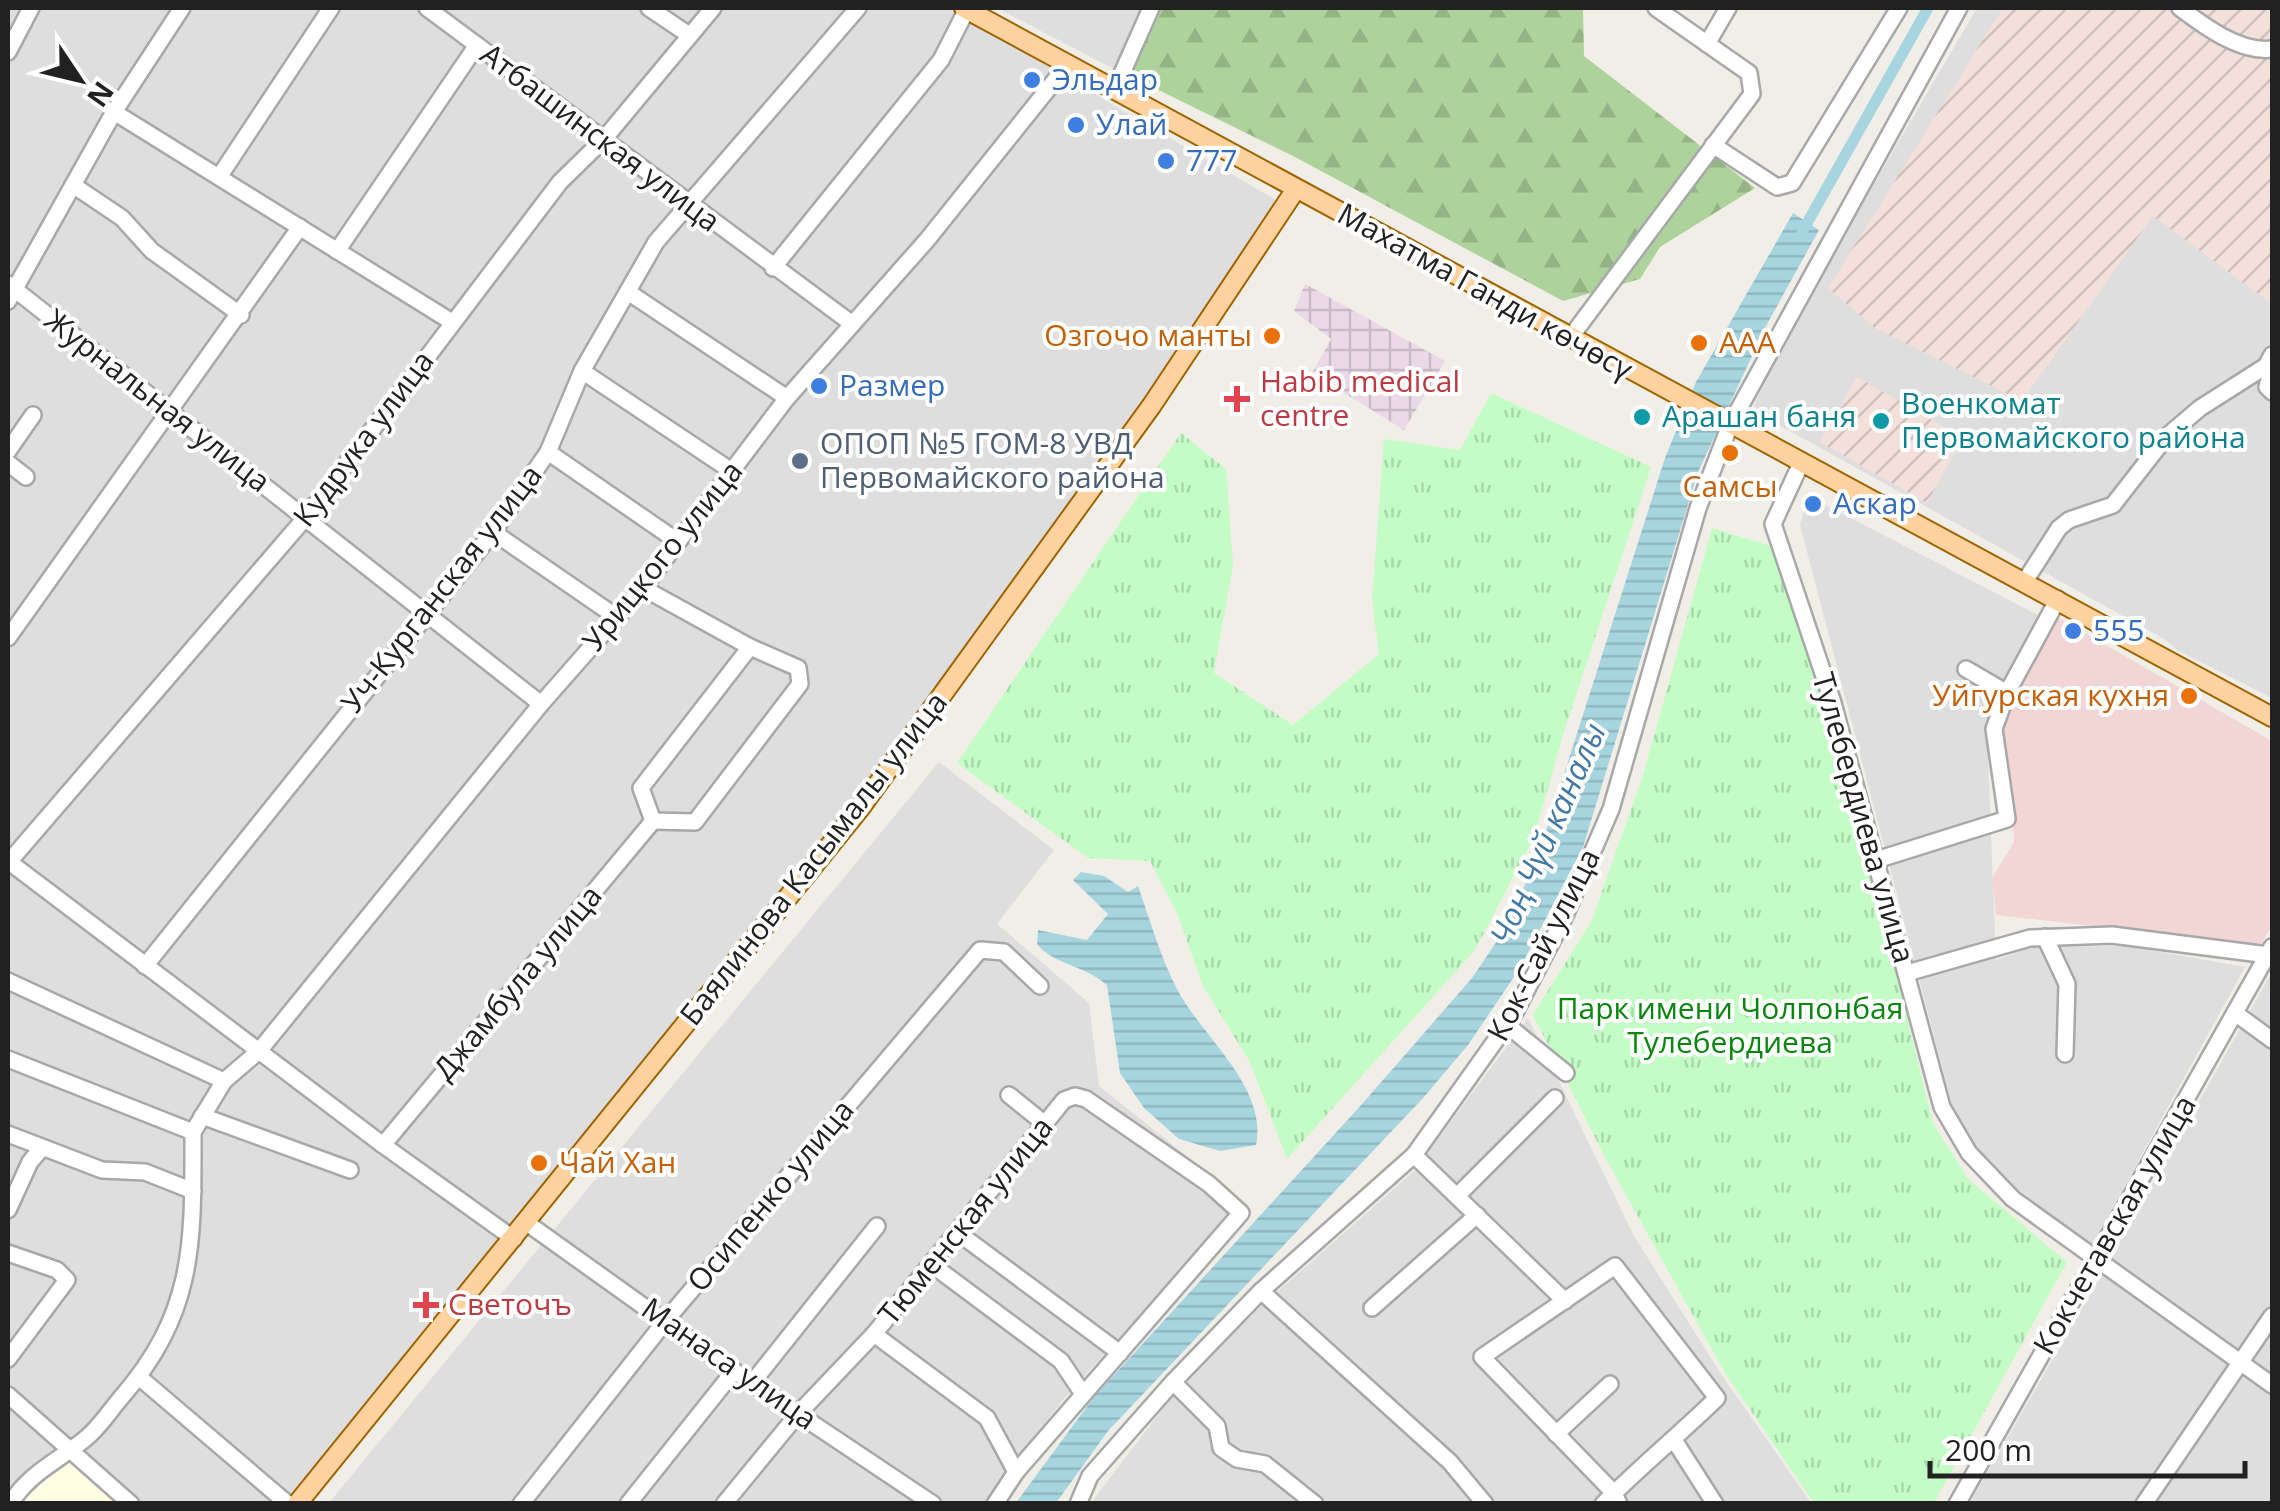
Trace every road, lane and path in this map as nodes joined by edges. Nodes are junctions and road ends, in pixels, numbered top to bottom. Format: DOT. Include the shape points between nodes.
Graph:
graph roads {
  1 [pos="31,8"];
  2 [pos="182,8"];
  3 [pos="330,8"];
  4 [pos="427,8"];
  5 [pos="649,8"];
  6 [pos="712,8"];
  7 [pos="858,8"];
  8 [pos="966,8"];
  9 [pos="1151,8"];
  10 [pos="1656,8"];
  11 [pos="1728,8"];
  12 [pos="1899,8"];
  13 [pos="1959,8"];
  14 [pos="2180,8"];
  15 [pos="689,35"];
  16 [pos="1707,44"];
  17 [pos="477,45"];
  18 [pos="2272,48"];
  19 [pos="8,52"];
  20 [pos="1068,64"];
  21 [pos="1114,89"];
  22 [pos="114,112"];
  23 [pos="604,139"];
  24 [pos="1714,146"];
  25 [pos="219,177"];
  26 [pos="73,185"];
  27 [pos="1296,189"];
  28 [pos="690,206"];
  29 [pos="300,227"];
  30 [pos="337,250"];
  31 [pos="772,268"];
  32 [pos="10,291"];
  33 [pos="631,294"];
  34 [pos="241,315"];
  35 [pos="452,322"];
  36 [pos="851,323"];
  37 [pos="1570,338"];
  38 [pos="2272,354"];
  39 [pos="2272,369"];
  40 [pos="582,372"];
  41 [pos="2272,392"];
  42 [pos="787,398"];
  43 [pos="172,412"];
  44 [pos="33,415"];
  45 [pos="1730,425"];
  46 [pos="8,451"];
  47 [pos="548,452"];
  48 [pos="1802,461"];
  49 [pos="8,463"];
  50 [pos="733,472"];
  51 [pos="26,477"];
  52 [pos="306,517"];
  53 [pos="493,532"];
  54 [pos="677,541"];
  55 [pos="2025,582"];
  56 [pos="643,588"];
  57 [pos="2058,599"];
  58 [pos="427,612"];
  59 [pos="615,616"];
  60 [pos="8,638"];
  61 [pos="750,647"];
  62 [pos="1966,669"];
  63 [pos="2007,692"];
  64 [pos="542,704"];
  65 [pos="2272,717"];
  66 [pos="652,820"];
  67 [pos="1873,861"];
  68 [pos="9,862"];
  69 [pos="2045,937"];
  70 [pos="2270,951"];
  71 [pos="145,966"];
  72 [pos="1907,973"];
  73 [pos="8,981"];
  74 [pos="1040,986"];
  75 [pos="2235,1014"];
  76 [pos="1507,1025"];
  77 [pos="2272,1040"];
  78 [pos="259,1051"];
  79 [pos="2065,1054"];
  80 [pos="8,1059"];
  81 [pos="1566,1073"];
  82 [pos="224,1080"];
  83 [pos="1009,1096"];
  84 [pos="1555,1098"];
  85 [pos="202,1116"];
  86 [pos="1045,1124"];
  87 [pos="193,1132"];
  88 [pos="8,1134"];
  89 [pos="382,1146"];
  90 [pos="42,1148"];
  91 [pos="1414,1155"];
  92 [pos="350,1170"];
  93 [pos="193,1191"];
  94 [pos="1457,1196"];
  95 [pos="8,1210"];
  96 [pos="1477,1216"];
  97 [pos="527,1223"];
  98 [pos="877,1226"];
  99 [pos="956,1232"];
  100 [pos="514,1239"];
  101 [pos="8,1254"];
  102 [pos="2095,1261"];
  103 [pos="931,1264"];
  104 [pos="1261,1291"];
  105 [pos="1565,1300"];
  106 [pos="1372,1308"];
  107 [pos="2272,1316"];
  108 [pos="666,1319"];
  109 [pos="874,1334"];
  110 [pos="1120,1352"];
  111 [pos="8,1359"];
  112 [pos="2241,1363"];
  113 [pos="734,1371"];
  114 [pos="139,1377"];
  115 [pos="1173,1382"];
  116 [pos="752,1383"];
  117 [pos="1610,1384"];
  118 [pos="2272,1385"];
  119 [pos="1083,1394"];
  120 [pos="8,1395"];
  121 [pos="798,1414"];
  122 [pos="1556,1434"];
  123 [pos="1674,1440"];
  124 [pos="66,1450"];
  125 [pos="1016,1472"];
  126 [pos="1612,1500"];
  127 [pos="933,1503"];
  128 [pos="10,1504"];
  129 [pos="130,1504"];
  130 [pos="288,1504"];
  131 [pos="298,1504"];
  132 [pos="521,1504"];
  133 [pos="628,1504"];
  134 [pos="724,1504"];
  135 [pos="995,1504"];
  136 [pos="1078,1504"];
  137 [pos="1315,1504"];
  138 [pos="1485,1504"];
  139 [pos="1716,1504"];
  140 [pos="1957,1504"];
  141 [pos="2144,1504"];
  1 -- 19 [label="street"];
  2 -- 22 [label="street"];
  3 -- 25 [label="street"];
  4 -- 17 [label="street, Атбашинская улица"];
  5 -- 15 [label="street"];
  6 -- 15 [label="street, Кудрука улица"];
  7 -- 28 [label="street, Уч-Курганская улица"];
  8 -- 20 [label="main road, Махатма Ганди көчөсү"];
  8 -- 31 [label="street" via="940,60"];
  9 -- 21 [label="street"];
  10 -- 16 [label="street"];
  11 -- 16 [label="street"];
  12 -- 24 [label="street" via="1792,184 1777,187"];
  13 -- 45 [label="street, Кок-Сай улица"];
  14 -- 18 [label="street" via="2245,46"];
  15 -- 23 [label="street, Кудрука улица"];
  16 -- 24 [label="street" via="1749,73 1752,94"];
  17 -- 23 [label="street, Атбашинская улица"];
  17 -- 30 [label="street"];
  20 -- 21 [label="main road, Махатма Ганди көчөсү"];
  20 -- 36 [label="street, Урицкого улица"];
  21 -- 27 [label="main road, Махатма Ганди көчөсү"];
  22 -- 25 [label="street"];
  22 -- 26 [label="street"];
  23 -- 28 [label="street, Атбашинская улица"];
  23 -- 35 [label="street, Кудрука улица" via="560,182"];
  24 -- 37 [label="street"];
  25 -- 29 [label="street"];
  26 -- 32 [label="street"];
  26 -- 34 [label="street"];
  27 -- 37 [label="main road, Махатма Ганди көчөсү"];
  27 -- 97 [label="main road, Баялинова Касымалы улица" via="1162,390 862,807"];
  28 -- 31 [label="street, Атбашинская улица"];
  28 -- 33 [label="street, Уч-Курганская улица" via="656,242"];
  29 -- 30 [label="street"];
  29 -- 34 [label="street"];
  30 -- 35 [label="street"];
  31 -- 36 [label="street, Атбашинская улица"];
  32 -- 43 [label="street, Журнальная улица"];
  33 -- 40 [label="street, Уч-Курганская улица"];
  33 -- 42 [label="street"];
  34 -- 43 [label="street"];
  35 -- 52 [label="street, Кудрука улица"];
  36 -- 42 [label="street, Урицкого улица"];
  37 -- 45 [label="main road, Махатма Ганди көчөсү"];
  38 -- 55 [label="street" via="2266,366 2166,437 2113,506 2059,528"];
  39 -- 41 [label="street"];
  40 -- 47 [label="street, Уч-Курганская улица"];
  40 -- 50 [label="street"];
  42 -- 50 [label="street, Урицкого улица"];
  43 -- 52 [label="street, Журнальная улица"];
  43 -- 60 [label="street"];
  44 -- 46 [label="street"];
  45 -- 48 [label="main road, Махатма Ганди көчөсү"];
  45 -- 76 [label="street, Кок-Сай улица" via="1698,508 1611,809"];
  47 -- 53 [label="street, Уч-Курганская улица"];
  47 -- 54 [label="street"];
  48 -- 55 [label="main road, Махатма Ганди көчөсү"];
  48 -- 67 [label="street, Тулебердиева улица" via="1773,524 1832,702"];
  49 -- 51 [label="street"];
  50 -- 54 [label="street, Урицкого улица"];
  52 -- 58 [label="street, Журнальная улица"];
  52 -- 68 [label="street, Кудрука улица"];
  53 -- 58 [label="street, Уч-Курганская улица"];
  53 -- 59 [label="street"];
  54 -- 56 [label="street, Урицкого улица"];
  55 -- 57 [label="main road, Махатма Ганди көчөсү"];
  56 -- 59 [label="street, Урицкого улица"];
  56 -- 61 [label="street"];
  57 -- 63 [label="street"];
  57 -- 65 [label="main road, Махатма Ганди көчөсү"];
  58 -- 64 [label="street, Журнальная улица"];
  58 -- 71 [label="street, Уч-Курганская улица"];
  59 -- 64 [label="street, Урицкого улица"];
  61 -- 66 [label="street" via="641,788"];
  61 -- 66 [label="street" via="798,668 800,684 695,822"];
  62 -- 63 [label="street"];
  63 -- 67 [label="street" via="1994,729 2007,819"];
  64 -- 78 [label="street, Урицкого улица"];
  66 -- 89 [label="street, Джамбула улица"];
  67 -- 72 [label="street, Тулебердиева улица"];
  68 -- 71 [label="street"];
  69 -- 70 [label="street" via="2112,934"];
  69 -- 72 [label="street"];
  69 -- 79 [label="street" via="2067,984"];
  70 -- 75 [label="street, Кокчетавская улица"];
  71 -- 78 [label="street"];
  72 -- 102 [label="street, Тулебердиева улица" via="1942,1107 1969,1152 2012,1199"];
  73 -- 82 [label="street"];
  74 -- 108 [label="street, Осипенко улица" via="1004,952 980,950"];
  75 -- 77 [label="street"];
  75 -- 102 [label="street, Кокчетавская улица"];
  76 -- 81 [label="street"];
  76 -- 91 [label="street, Кок-Сай улица"];
  78 -- 82 [label="street"];
  78 -- 89 [label="street"];
  80 -- 87 [label="street"];
  82 -- 85 [label="street"];
  83 -- 86 [label="street"];
  84 -- 94 [label="street"];
  85 -- 87 [label="street"];
  85 -- 92 [label="street"];
  86 -- 99 [label="street, Тюменская улица"];
  86 -- 110 [label="street, Тюменская улица" via="1064,1100 1086,1099 1242,1214"];
  87 -- 93 [label="street"];
  88 -- 90 [label="street"];
  89 -- 100 [label="street"];
  90 -- 93 [label="street" via="102,1170 145,1172"];
  90 -- 95 [label="street"];
  91 -- 94 [label="street"];
  91 -- 104 [label="street, Кок-Сай улица"];
  93 -- 114 [label="street" via="182,1298"];
  94 -- 96 [label="street"];
  96 -- 105 [label="street"];
  96 -- 106 [label="street"];
  97 -- 100 [label="main road, Баялинова Касымалы улица"];
  97 -- 108 [label="street, Манаса улица"];
  98 -- 116 [label="street"];
  99 -- 103 [label="street, Тюменская улица"];
  99 -- 110 [label="street"];
  100 -- 131 [label="main road, Баялинова Касымалы улица"];
  101 -- 111 [label="street" via="58,1270 67,1280"];
  102 -- 112 [label="street, Тулебердиева улица"];
  102 -- 140 [label="street, Кокчетавская улица"];
  103 -- 109 [label="street, Тюменская улица"];
  103 -- 119 [label="street" via="1061,1361"];
  104 -- 115 [label="street, Кок-Сай улица"];
  104 -- 138 [label="street" via="1403,1418"];
  105 -- 122 [label="street" via="1482,1357"];
  105 -- 123 [label="street" via="1615,1266 1717,1398"];
  107 -- 112 [label="street"];
  108 -- 113 [label="street, Манаса улица"];
  108 -- 132 [label="street, Осипенко улица"];
  109 -- 121 [label="street, Тюменская улица"];
  109 -- 125 [label="street" via="986,1418"];
  110 -- 119 [label="street"];
  112 -- 118 [label="street, Тулебердиева улица"];
  112 -- 141 [label="street"];
  113 -- 116 [label="street, Манаса улица"];
  113 -- 133 [label="street"];
  114 -- 124 [label="street" via="85,1439"];
  114 -- 130 [label="street"];
  115 -- 136 [label="street, Кок-Сай улица" via="1090,1476"];
  115 -- 137 [label="street" via="1218,1426 1222,1448 1236,1459 1265,1464"];
  116 -- 121 [label="street, Манаса улица"];
  117 -- 122 [label="street"];
  119 -- 125 [label="street"];
  120 -- 124 [label="street"];
  121 -- 127 [label="street, Манаса улица"];
  121 -- 134 [label="street, Тюменская улица"];
  122 -- 126 [label="street"];
  123 -- 126 [label="street"];
  123 -- 139 [label="street"];
  124 -- 128 [label="street" via="22,1485"];
  124 -- 129 [label="street"];
  125 -- 135 [label="street"];
}
